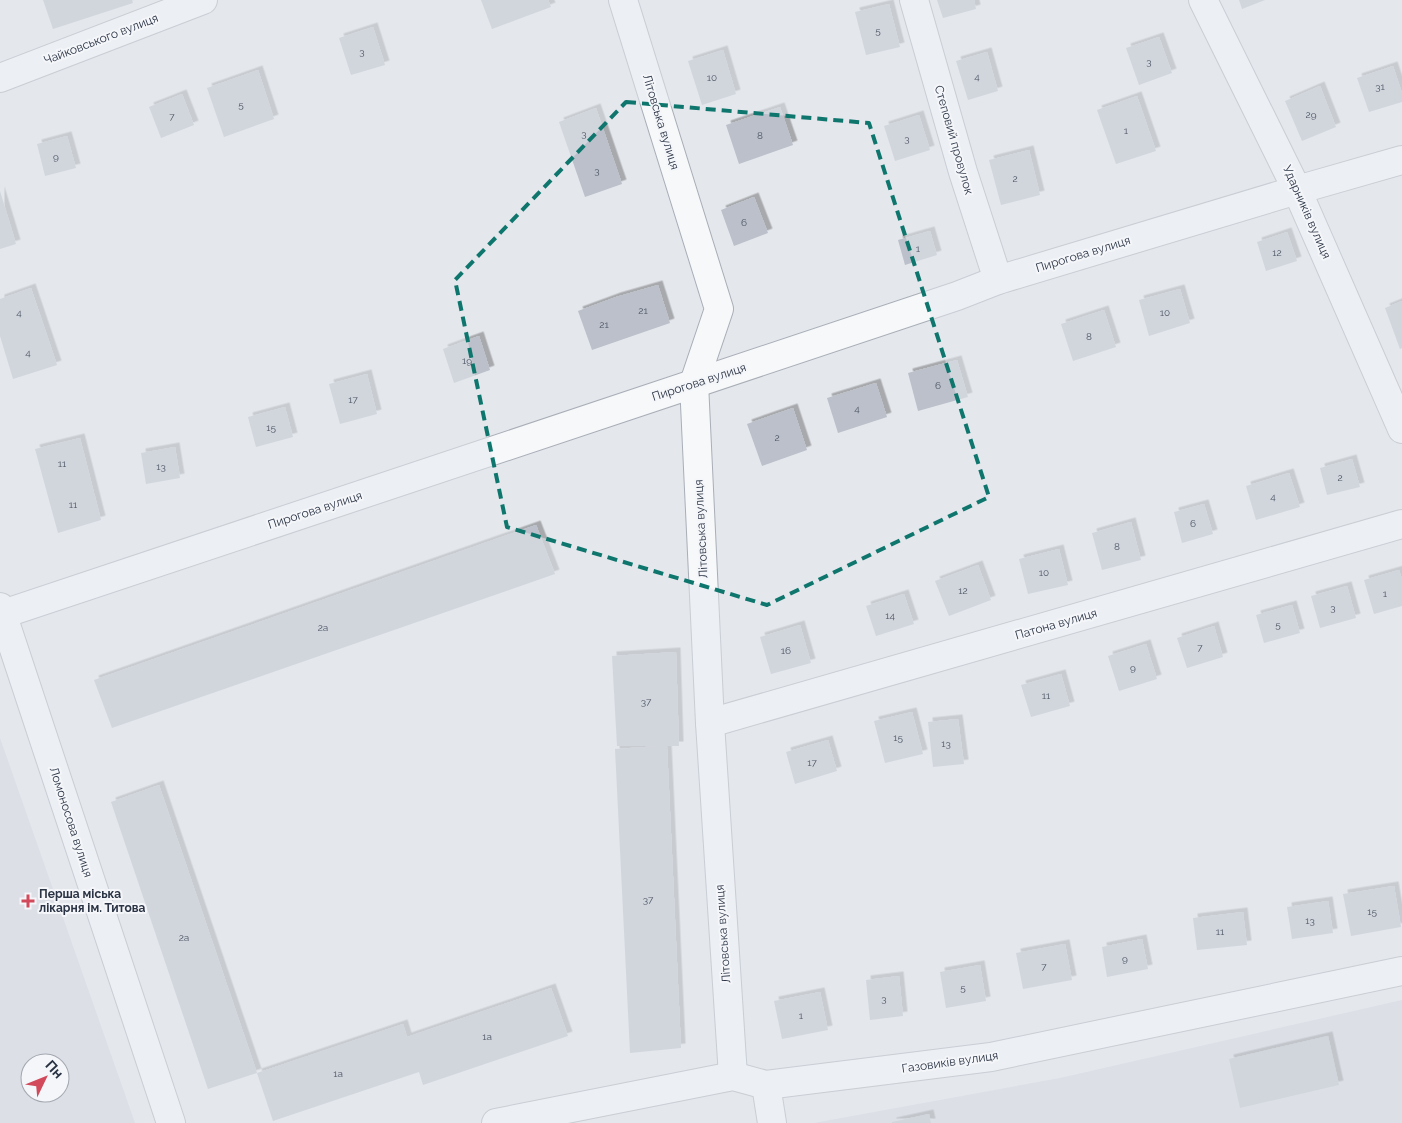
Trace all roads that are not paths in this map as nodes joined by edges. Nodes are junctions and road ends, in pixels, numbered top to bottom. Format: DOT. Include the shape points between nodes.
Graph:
graph roads {
  1 [pos="202,0"];
  2 [pos="623,0"];
  3 [pos="914,0"];
  4 [pos="1203,0"];
  5 [pos="0,78"];
  6 [pos="1402,160"];
  7 [pos="1297,190"];
  8 [pos="998,280"];
  9 [pos="694,384"];
  10 [pos="1402,429"];
  11 [pos="1402,524"];
  12 [pos="1,612"];
  13 [pos="710,723"];
  14 [pos="1402,971"];
  15 [pos="733,1076"];
  16 [pos="766,1085"];
  17 [pos="171,1123"];
  18 [pos="496,1123"];
  19 [pos="772,1123"];
  1 -- 5 [label="street, Чайковського вулиця"];
  2 -- 9 [label="street, Літовська вулиця" via="719,309"];
  3 -- 8 [label="street, Степовий провулок"];
  4 -- 7 [label="street, Ударників вулиця"];
  6 -- 7 [label="street, Пирогова вулиця"];
  7 -- 8 [label="street, Пирогова вулиця"];
  7 -- 10 [label="street, Ударників вулиця"];
  8 -- 9 [label="street, Пирогова вулиця"];
  9 -- 12 [label="street, Пирогова вулиця"];
  9 -- 13 [label="street, Літовська вулиця"];
  11 -- 13 [label="street, Патона вулиця"];
  12 -- 17 [label="street, Ломоносова вулиця"];
  13 -- 15 [label="street, Літовська вулиця"];
  14 -- 16 [label="street, Газовиків вулиця" via="991,1057"];
  15 -- 16 [label="street, Газовиків вулиця"];
  15 -- 18 [label="street, Газовиків вулиця"];
  16 -- 19 [label="street"];
}
